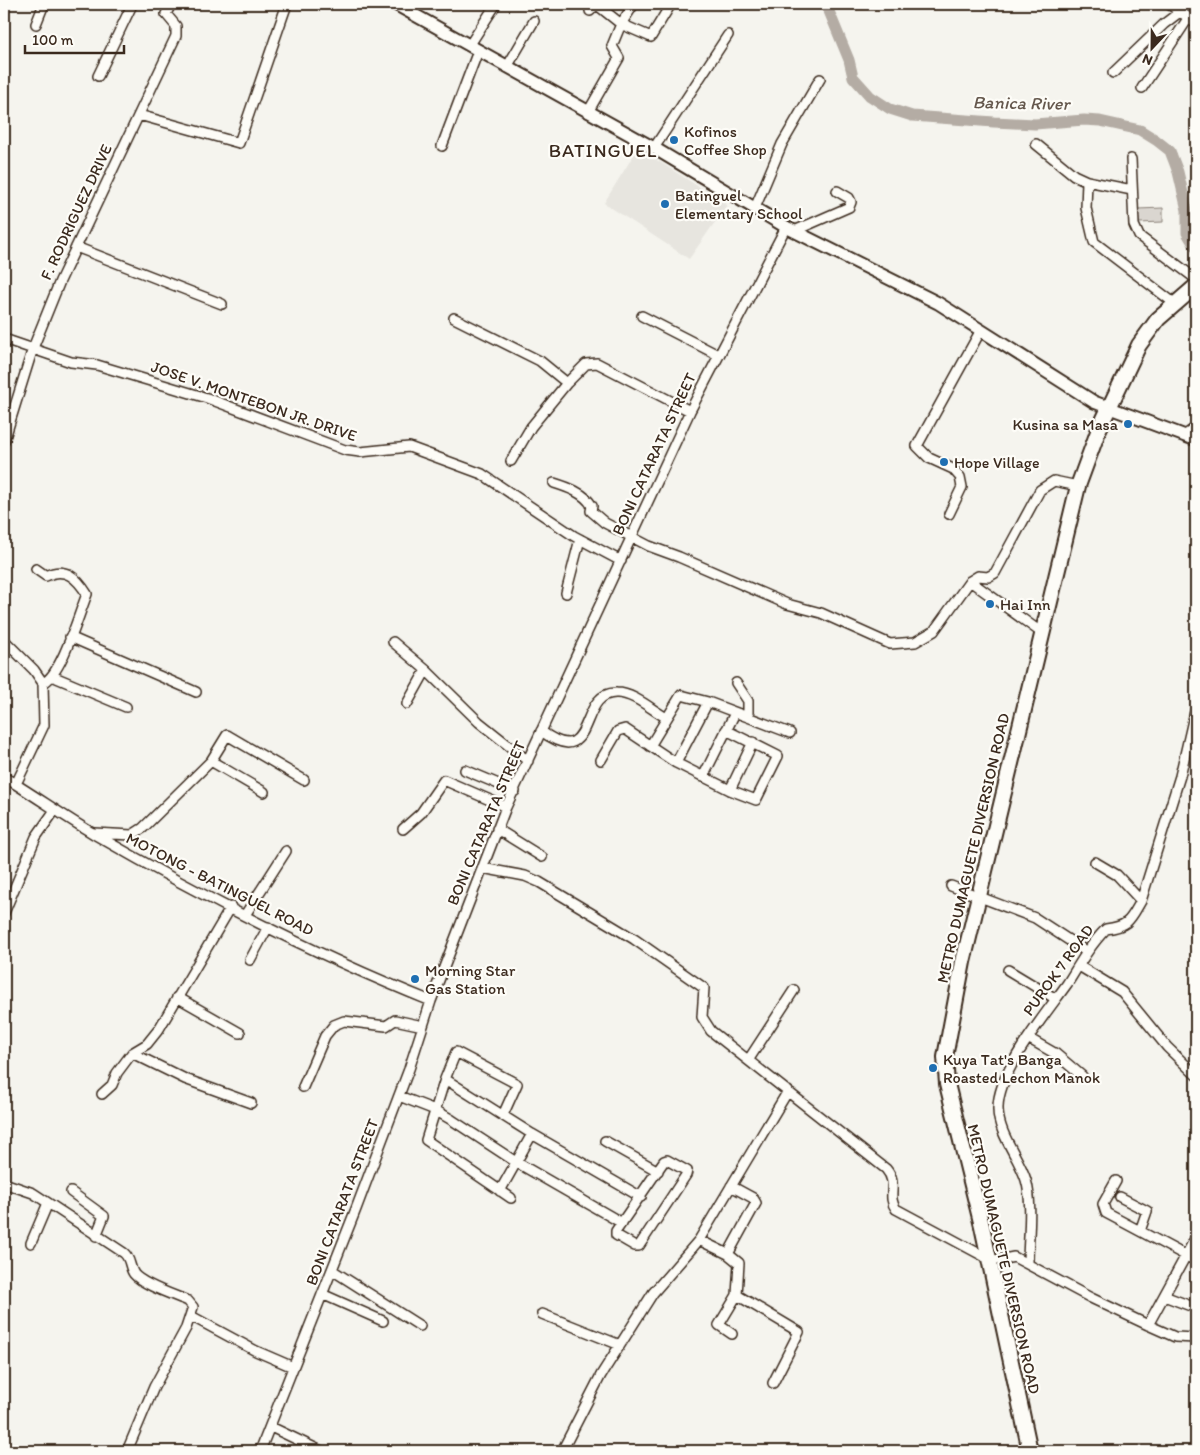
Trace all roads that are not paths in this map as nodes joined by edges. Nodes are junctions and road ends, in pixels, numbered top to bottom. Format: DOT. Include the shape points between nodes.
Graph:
graph roads {
  1 [pos="44,4"];
  2 [pos="130,4"];
  3 [pos="171,4"];
  4 [pos="287,4"];
  5 [pos="395,4"];
  6 [pos="496,4"];
  7 [pos="634,4"];
  8 [pos="670,4"];
  9 [pos="1169,4"];
  10 [pos="1185,10"];
  11 [pos="590,11"];
  12 [pos="534,21"];
  13 [pos="1196,23"];
  14 [pos="36,24"];
  15 [pos="621,24"];
  16 [pos="728,35"];
  17 [pos="474,48"];
  18 [pos="506,66"];
  19 [pos="1113,73"];
  20 [pos="98,76"];
  21 [pos="820,79"];
  22 [pos="1142,88"];
  23 [pos="588,112"];
  24 [pos="139,115"];
  25 [pos="1036,144"];
  26 [pos="442,146"];
  27 [pos="654,148"];
  28 [pos="1131,159"];
  29 [pos="1087,181"];
  30 [pos="1132,190"];
  31 [pos="837,191"];
  32 [pos="755,208"];
  33 [pos="790,229"];
  34 [pos="76,247"];
  35 [pos="1196,279"];
  36 [pos="1196,286"];
  37 [pos="1174,303"];
  38 [pos="222,304"];
  39 [pos="642,316"];
  40 [pos="454,318"];
  41 [pos="981,330"];
  42 [pos="4,339"];
  43 [pos="33,348"];
  44 [pos="718,355"];
  45 [pos="567,383"];
  46 [pos="1109,409"];
  47 [pos="690,412"];
  48 [pos="1196,427"];
  49 [pos="1184,436"];
  50 [pos="1196,440"];
  51 [pos="4,441"];
  52 [pos="511,461"];
  53 [pos="554,483"];
  54 [pos="1078,486"];
  55 [pos="949,514"];
  56 [pos="631,537"];
  57 [pos="580,539"];
  58 [pos="621,561"];
  59 [pos="36,569"];
  60 [pos="970,581"];
  61 [pos="566,594"];
  62 [pos="1042,633"];
  63 [pos="70,636"];
  64 [pos="4,640"];
  65 [pos="393,642"];
  66 [pos="426,670"];
  67 [pos="52,676"];
  68 [pos="43,683"];
  69 [pos="736,683"];
  70 [pos="196,692"];
  71 [pos="708,702"];
  72 [pos="407,704"];
  73 [pos="126,707"];
  74 [pos="1196,707"];
  75 [pos="735,713"];
  76 [pos="748,717"];
  77 [pos="665,718"];
  78 [pos="726,730"];
  79 [pos="541,731"];
  80 [pos="790,733"];
  81 [pos="753,742"];
  82 [pos="650,746"];
  83 [pos="211,760"];
  84 [pos="601,760"];
  85 [pos="528,761"];
  86 [pos="676,763"];
  87 [pos="465,770"];
  88 [pos="4,777"];
  89 [pos="703,777"];
  90 [pos="304,780"];
  91 [pos="16,784"];
  92 [pos="730,790"];
  93 [pos="515,791"];
  94 [pos="264,792"];
  95 [pos="506,807"];
  96 [pos="55,810"];
  97 [pos="497,828"];
  98 [pos="404,829"];
  99 [pos="92,833"];
  100 [pos="286,851"];
  101 [pos="542,857"];
  102 [pos="1095,862"];
  103 [pos="482,868"];
  104 [pos="951,886"];
  105 [pos="979,897"];
  106 [pos="1141,901"];
  107 [pos="231,907"];
  108 [pos="4,913"];
  109 [pos="245,914"];
  110 [pos="268,927"];
  111 [pos="1087,952"];
  112 [pos="250,960"];
  113 [pos="1079,966"];
  114 [pos="1008,970"];
  115 [pos="794,990"];
  116 [pos="177,996"];
  117 [pos="1056,999"];
  118 [pos="431,1001"];
  119 [pos="423,1026"];
  120 [pos="240,1033"];
  121 [pos="1028,1038"];
  122 [pos="132,1053"];
  123 [pos="749,1059"];
  124 [pos="1196,1075"];
  125 [pos="1082,1076"];
  126 [pos="445,1079"];
  127 [pos="303,1087"];
  128 [pos="788,1091"];
  129 [pos="102,1094"];
  130 [pos="399,1096"];
  131 [pos="251,1103"];
  132 [pos="435,1110"];
  133 [pos="503,1115"];
  134 [pos="532,1134"];
  135 [pos="605,1141"];
  136 [pos="516,1162"];
  137 [pos="658,1170"];
  138 [pos="1116,1181"];
  139 [pos="4,1183"];
  140 [pos="731,1186"];
  141 [pos="500,1191"];
  142 [pos="71,1192"];
  143 [pos="641,1197"];
  144 [pos="1120,1197"];
  145 [pos="511,1198"];
  146 [pos="48,1203"];
  147 [pos="622,1223"];
  148 [pos="1140,1231"];
  149 [pos="96,1236"];
  150 [pos="1196,1236"];
  151 [pos="699,1240"];
  152 [pos="31,1243"];
  153 [pos="728,1254"];
  154 [pos="1188,1256"];
  155 [pos="990,1259"];
  156 [pos="1196,1260"];
  157 [pos="1028,1263"];
  158 [pos="332,1270"];
  159 [pos="322,1294"];
  160 [pos="737,1295"];
  161 [pos="1164,1296"];
  162 [pos="1196,1308"];
  163 [pos="542,1314"];
  164 [pos="191,1316"];
  165 [pos="383,1321"];
  166 [pos="1148,1325"];
  167 [pos="420,1326"];
  168 [pos="732,1334"];
  169 [pos="1196,1338"];
  170 [pos="620,1345"];
  171 [pos="293,1366"];
  172 [pos="773,1383"];
  173 [pos="271,1427"];
  174 [pos="126,1451"];
  175 [pos="260,1451"];
  176 [pos="321,1451"];
  177 [pos="562,1451"];
  178 [pos="1030,1451"];
  1 -- 14 [label="street"];
  2 -- 20 [label="street"];
  3 -- 24 [label="street, F. RODRIGUEZ DRIVE" via="166,14 176,26 176,36"];
  4 -- 24 [label="street" via="239,143"];
  5 -- 17 [label="main road"];
  6 -- 17 [label="street"];
  7 -- 15 [label="street"];
  8 -- 15 [label="street" via="651,37"];
  9 -- 10 [label="street"];
  10 -- 13 [label="street"];
  10 -- 19 [label="street" via="1164,24"];
  10 -- 22 [label="street"];
  11 -- 15 [label="street" via="596,4"];
  12 -- 18 [label="street"];
  15 -- 23 [label="street" via="612,46 619,58"];
  16 -- 27 [label="street"];
  17 -- 18 [label="main road"];
  17 -- 26 [label="street"];
  18 -- 23 [label="main road"];
  21 -- 32 [label="street" via="782,144"];
  23 -- 27 [label="main road"];
  24 -- 34 [label="street, F. RODRIGUEZ DRIVE"];
  25 -- 29 [label="street" via="1074,175"];
  27 -- 32 [label="main road"];
  28 -- 30 [label="street"];
  29 -- 30 [label="street"];
  29 -- 37 [label="street" via="1086,208 1094,242"];
  30 -- 35 [label="street" via="1134,225 1139,236"];
  31 -- 33 [label="street" via="849,198 849,207"];
  32 -- 33 [label="main road"];
  33 -- 41 [label="main road" via="938,304"];
  33 -- 44 [label="street, BONI CATARATA STREET"];
  34 -- 38 [label="street"];
  34 -- 43 [label="street, F. RODRIGUEZ DRIVE"];
  36 -- 37 [label="highway, METRO DUMAGUETE DIVERSION ROAD"];
  37 -- 46 [label="highway, METRO DUMAGUETE DIVERSION ROAD" via="1148,331"];
  39 -- 44 [label="street"];
  40 -- 45 [label="street" via="540,361"];
  41 -- 46 [label="main road"];
  41 -- 55 [label="street" via="917,446 929,458 953,469 960,477 962,486"];
  42 -- 43 [label="street, JOSE V. MONTEBON JR. DRIVE"];
  43 -- 51 [label="street, F. RODRIGUEZ DRIVE"];
  43 -- 57 [label="street, JOSE V. MONTEBON JR. DRIVE" via="71,362 97,364 207,398 345,450 372,452 409,447 482,474"];
  44 -- 47 [label="street, BONI CATARATA STREET"];
  45 -- 47 [label="street" via="586,364 597,363"];
  45 -- 52 [label="street" via="531,428"];
  46 -- 49 [label="main road"];
  46 -- 54 [label="highway, METRO DUMAGUETE DIVERSION ROAD"];
  47 -- 56 [label="street, BONI CATARATA STREET"];
  48 -- 49 [label="street"];
  49 -- 50 [label="main road"];
  53 -- 56 [label="street" via="589,500 591,511 596,516"];
  54 -- 60 [label="street" via="1054,481 1040,490 995,573"];
  54 -- 62 [label="highway, METRO DUMAGUETE DIVERSION ROAD"];
  56 -- 58 [label="street, BONI CATARATA STREET"];
  56 -- 60 [label="street" via="890,644 914,642 934,631"];
  57 -- 58 [label="street, JOSE V. MONTEBON JR. DRIVE"];
  57 -- 61 [label="street"];
  58 -- 79 [label="street, BONI CATARATA STREET"];
  59 -- 63 [label="street" via="46,576 56,571 65,572 79,582 87,594"];
  60 -- 62 [label="street"];
  62 -- 105 [label="highway, METRO DUMAGUETE DIVERSION ROAD"];
  63 -- 67 [label="street"];
  63 -- 70 [label="street"];
  64 -- 68 [label="street"];
  65 -- 66 [label="street"];
  66 -- 72 [label="street"];
  66 -- 85 [label="street" via="479,722"];
  67 -- 68 [label="street"];
  67 -- 73 [label="street"];
  68 -- 91 [label="street" via="44,725"];
  69 -- 76 [label="street" via="748,701"];
  71 -- 75 [label="street"];
  71 -- 77 [label="street" via="681,695"];
  71 -- 86 [label="street"];
  74 -- 106 [label="street, PUROK 7 ROAD" via="1180,776"];
  75 -- 76 [label="street"];
  75 -- 78 [label="street"];
  76 -- 80 [label="street"];
  77 -- 79 [label="street" via="627,695 615,692 603,696 595,705 582,733 574,742 565,745 556,742"];
  77 -- 82 [label="street"];
  78 -- 81 [label="street"];
  78 -- 89 [label="street"];
  79 -- 85 [label="street, BONI CATARATA STREET"];
  81 -- 92 [label="street"];
  81 -- 92 [label="street" via="778,758 756,800"];
  82 -- 84 [label="street" via="621,728"];
  82 -- 86 [label="street"];
  83 -- 90 [label="street" via="226,735"];
  83 -- 94 [label="street"];
  83 -- 99 [label="street" via="132,835"];
  85 -- 93 [label="street, BONI CATARATA STREET"];
  86 -- 89 [label="street"];
  87 -- 93 [label="street"];
  88 -- 91 [label="street, MOTONG - BATINGUEL ROAD"];
  89 -- 92 [label="street"];
  91 -- 96 [label="street, MOTONG - BATINGUEL ROAD"];
  93 -- 95 [label="street, BONI CATARATA STREET"];
  95 -- 97 [label="street, BONI CATARATA STREET"];
  95 -- 98 [label="street" via="444,780 422,812"];
  96 -- 99 [label="street, MOTONG - BATINGUEL ROAD"];
  96 -- 108 [label="street" via="36,837"];
  97 -- 101 [label="street"];
  97 -- 103 [label="street, BONI CATARATA STREET"];
  99 -- 107 [label="street, MOTONG - BATINGUEL ROAD"];
  100 -- 109 [label="street"];
  102 -- 106 [label="street" via="1117,875"];
  103 -- 118 [label="street, BONI CATARATA STREET"];
  103 -- 123 [label="street" via="539,882 634,939 704,988 702,1017 711,1031"];
  104 -- 105 [label="street"];
  105 -- 111 [label="street" via="1035,918"];
  105 -- 155 [label="highway, METRO DUMAGUETE DIVERSION ROAD" via="955,997 945,1062 951,1106"];
  106 -- 111 [label="street, PUROK 7 ROAD" via="1131,919 1122,926 1106,929"];
  107 -- 109 [label="street, MOTONG - BATINGUEL ROAD"];
  107 -- 116 [label="street"];
  109 -- 110 [label="street, MOTONG - BATINGUEL ROAD"];
  110 -- 112 [label="street"];
  110 -- 118 [label="street, MOTONG - BATINGUEL ROAD" via="371,977"];
  111 -- 113 [label="street, PUROK 7 ROAD"];
  113 -- 117 [label="street, PUROK 7 ROAD"];
  113 -- 124 [label="street" via="1122,992 1167,1047"];
  114 -- 117 [label="street"];
  115 -- 123 [label="street"];
  116 -- 120 [label="street"];
  116 -- 122 [label="street" via="152,1038"];
  117 -- 121 [label="street, PUROK 7 ROAD"];
  118 -- 119 [label="street, BONI CATARATA STREET"];
  119 -- 127 [label="street" via="395,1020 386,1026 344,1021 334,1025 325,1036"];
  119 -- 130 [label="street, BONI CATARATA STREET"];
  121 -- 125 [label="street" via="1056,1054"];
  121 -- 157 [label="street, PUROK 7 ROAD" via="998,1096 998,1112 1027,1186"];
  122 -- 129 [label="street" via="112,1085"];
  122 -- 131 [label="street" via="185,1079"];
  123 -- 128 [label="street"];
  126 -- 132 [label="street"];
  126 -- 133 [label="street"];
  126 -- 133 [label="street" via="456,1052 517,1084"];
  128 -- 140 [label="street"];
  128 -- 155 [label="street" via="886,1169 893,1180 892,1200 896,1209"];
  130 -- 132 [label="street"];
  130 -- 158 [label="street, BONI CATARATA STREET"];
  132 -- 136 [label="street"];
  132 -- 141 [label="street" via="426,1135 428,1143"];
  133 -- 134 [label="street"];
  134 -- 136 [label="street"];
  134 -- 143 [label="street"];
  135 -- 137 [label="street"];
  136 -- 141 [label="street"];
  136 -- 147 [label="street"];
  137 -- 143 [label="street"];
  137 -- 147 [label="street" via="667,1160 687,1171 639,1246 616,1235"];
  138 -- 148 [label="street" via="1103,1209"];
  139 -- 146 [label="street" via="25,1189"];
  140 -- 151 [label="street"];
  140 -- 153 [label="street" via="756,1203"];
  141 -- 145 [label="street"];
  142 -- 149 [label="street" via="104,1216"];
  143 -- 147 [label="street"];
  144 -- 148 [label="street" via="1147,1211"];
  146 -- 149 [label="street"];
  146 -- 152 [label="street"];
  148 -- 154 [label="street"];
  149 -- 164 [label="street" via="128,1256 132,1271 140,1278 188,1301 192,1308"];
  150 -- 154 [label="street"];
  151 -- 153 [label="street"];
  151 -- 170 [label="street" via="652,1293"];
  153 -- 160 [label="street" via="739,1265"];
  154 -- 156 [label="street"];
  154 -- 161 [label="street"];
  155 -- 157 [label="street" via="1014,1257"];
  155 -- 178 [label="highway, METRO DUMAGUETE DIVERSION ROAD"];
  157 -- 166 [label="street" via="1082,1294"];
  158 -- 159 [label="street, BONI CATARATA STREET"];
  158 -- 167 [label="street"];
  159 -- 165 [label="street"];
  159 -- 171 [label="street, BONI CATARATA STREET"];
  160 -- 168 [label="street" via="718,1325"];
  160 -- 172 [label="street" via="798,1332"];
  161 -- 162 [label="street"];
  161 -- 166 [label="street"];
  163 -- 170 [label="street"];
  164 -- 171 [label="street" via="256,1351"];
  164 -- 174 [label="street" via="154,1387"];
  166 -- 169 [label="street" via="1175,1337"];
  170 -- 177 [label="street"];
  171 -- 173 [label="street, BONI CATARATA STREET"];
  173 -- 175 [label="street, BONI CATARATA STREET"];
  173 -- 176 [label="street"];
}
